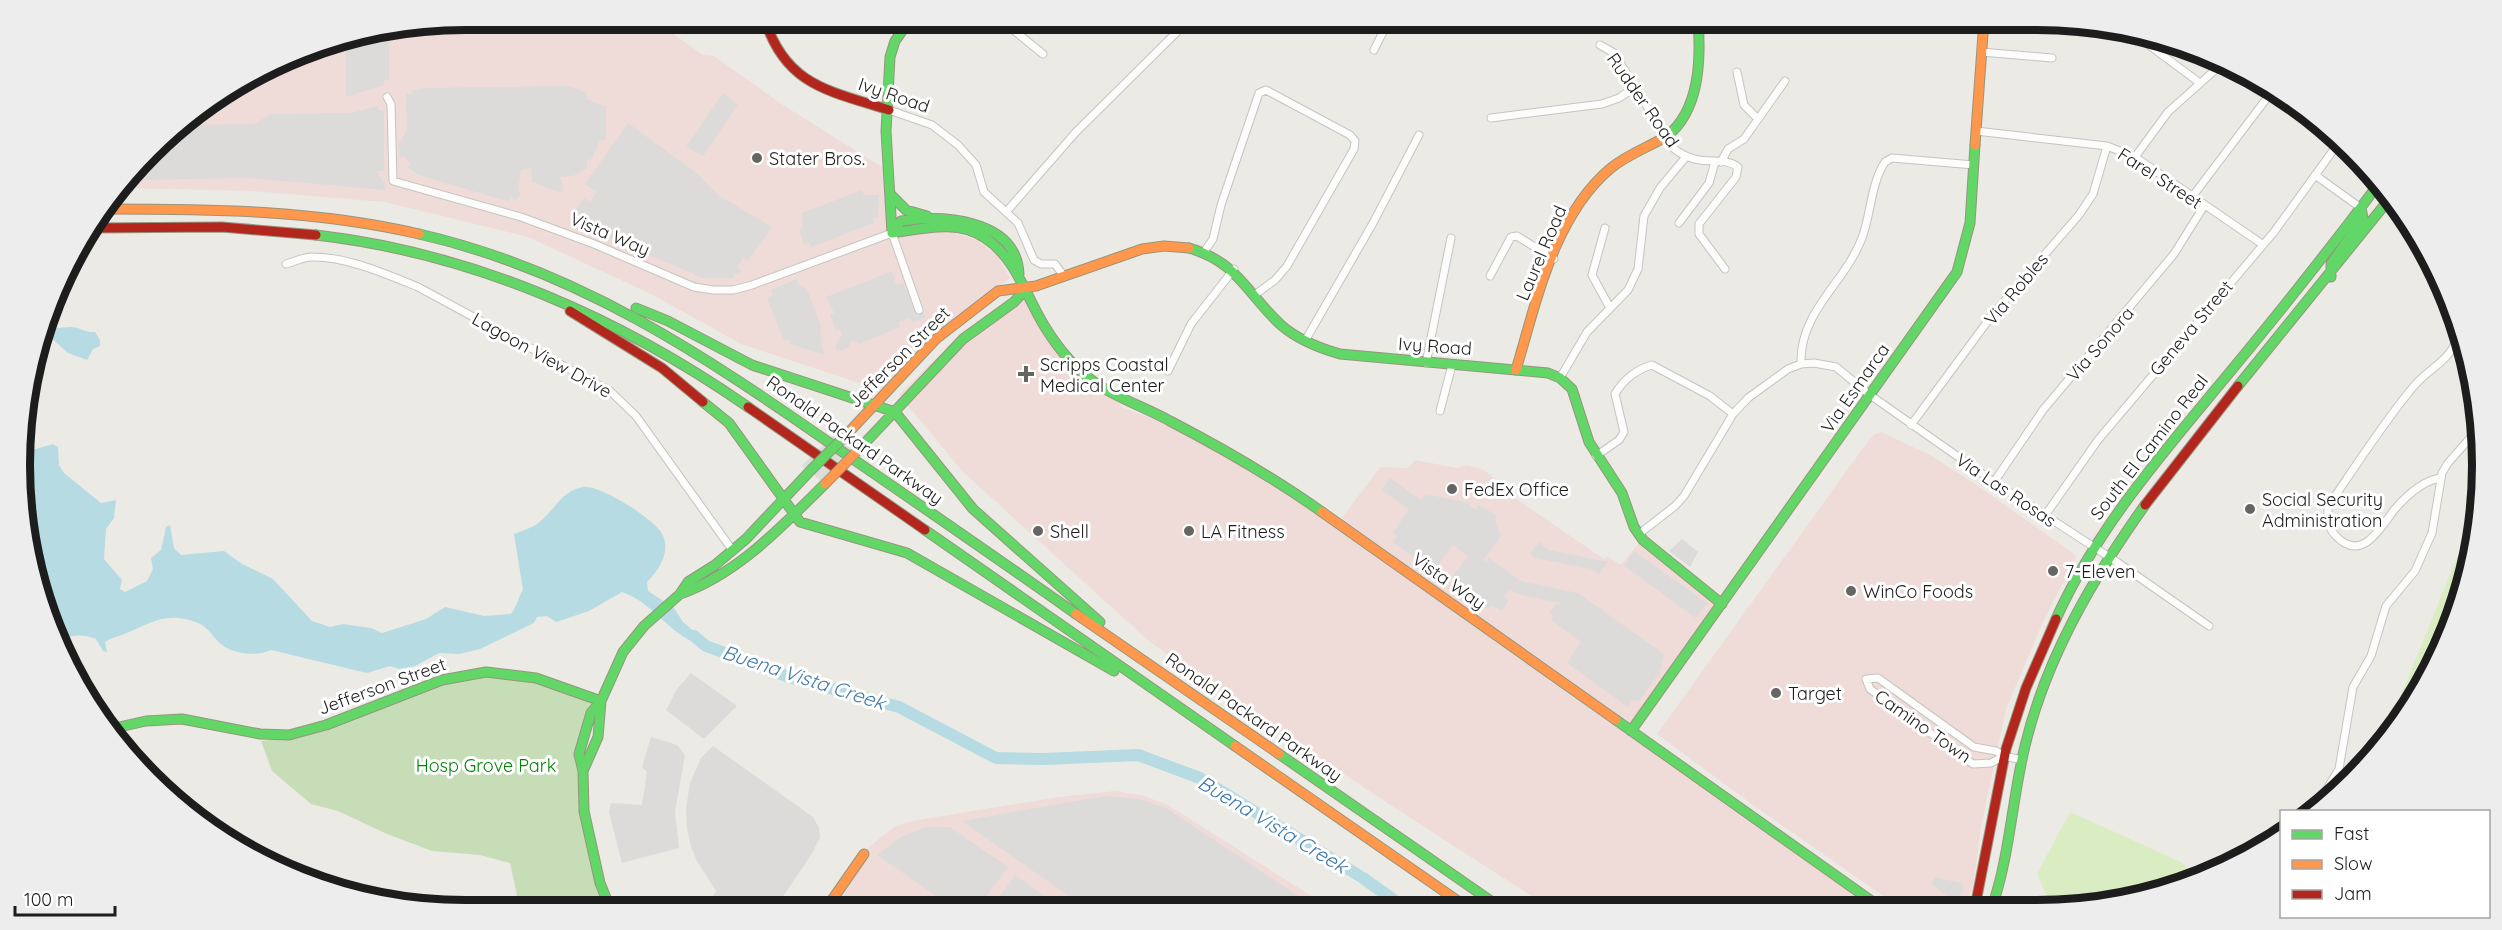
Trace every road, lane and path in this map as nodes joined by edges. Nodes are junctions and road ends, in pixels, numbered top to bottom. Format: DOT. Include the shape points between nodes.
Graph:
graph roads {
  1 [pos="768,30"];
  2 [pos="903,30"];
  3 [pos="1013,30"];
  4 [pos="1179,30"];
  5 [pos="1384,30"];
  6 [pos="1699,30"];
  7 [pos="1983,30"];
  8 [pos="1600,45"];
  9 [pos="2148,45"];
  10 [pos="1374,50"];
  11 [pos="1981,52"];
  12 [pos="1043,54"];
  13 [pos="2052,58"];
  14 [pos="2216,69"];
  15 [pos="1737,72"];
  16 [pos="1785,81"];
  17 [pos="2200,83"];
  18 [pos="1635,87"];
  19 [pos="2268,96"];
  20 [pos="387,97"];
  21 [pos="889,110"];
  22 [pos="1491,118"];
  23 [pos="1758,119"];
  24 [pos="1976,131"];
  25 [pos="1419,135"];
  26 [pos="1666,135"];
  27 [pos="2107,146"];
  28 [pos="2335,148"];
  29 [pos="1685,158"];
  30 [pos="2135,158"];
  31 [pos="1718,162"];
  32 [pos="1974,165"];
  33 [pos="2315,175"];
  34 [pos="2374,190"];
  35 [pos="890,194"];
  36 [pos="2193,196"];
  37 [pos="2385,205"];
  38 [pos="2204,206"];
  39 [pos="2361,208"];
  40 [pos="113,209"];
  41 [pos="1007,211"];
  42 [pos="927,216"];
  43 [pos="1679,223"];
  44 [pos="100,228"];
  45 [pos="1605,228"];
  46 [pos="892,233"];
  47 [pos="1451,238"];
  48 [pos="2262,244"];
  49 [pos="1204,252"];
  50 [pos="1554,259"];
  51 [pos="286,264"];
  52 [pos="1233,269"];
  53 [pos="1725,269"];
  54 [pos="1019,274"];
  55 [pos="1063,274"];
  56 [pos="1490,276"];
  57 [pos="2331,277"];
  58 [pos="520,283"];
  59 [pos="572,283"];
  60 [pos="1026,289"];
  61 [pos="1256,294"];
  62 [pos="1610,308"];
  63 [pos="919,310"];
  64 [pos="1305,340"];
  65 [pos="2455,346"];
  66 [pos="1426,363"];
  67 [pos="1801,364"];
  68 [pos="1452,365"];
  69 [pos="1516,370"];
  70 [pos="1168,371"];
  71 [pos="1560,378"];
  72 [pos="1870,395"];
  73 [pos="875,405"];
  74 [pos="1440,411"];
  75 [pos="895,412"];
  76 [pos="1733,414"];
  77 [pos="1911,425"];
  78 [pos="2471,437"];
  79 [pos="1596,456"];
  80 [pos="2440,478"];
  81 [pos="1994,482"];
  82 [pos="781,499"];
  83 [pos="794,514"];
  84 [pos="2044,516"];
  85 [pos="1639,534"];
  86 [pos="2094,548"];
  87 [pos="733,551"];
  88 [pos="2108,556"];
  89 [pos="680,594"];
  90 [pos="1722,604"];
  91 [pos="2210,626"];
  92 [pos="1187,692"];
  93 [pos="601,701"];
  94 [pos="1194,718"];
  95 [pos="118,727"];
  96 [pos="1631,731"];
  97 [pos="2004,756"];
  98 [pos="2022,760"];
  99 [pos="2326,790"];
  100 [pos="864,854"];
  101 [pos="607,900"];
  102 [pos="832,900"];
  103 [pos="1456,900"];
  104 [pos="1489,900"];
  105 [pos="1870,900"];
  106 [pos="1977,900"];
  107 [pos="1994,900"];
  1 -- 21 [label="main road, Ivy Road" via="780,52 803,79"];
  2 -- 21 [label="main road" via="890,57"];
  3 -- 12 [label="street"];
  4 -- 41 [label="street" via="1076,132"];
  5 -- 10 [label="street"];
  6 -- 26 [label="main road, Laurel Road" via="1692,98 1682,122"];
  7 -- 11 [label="main road, Via Esmarca"];
  8 -- 18 [label="street, Rudder Road" via="1614,53"];
  9 -- 17 [label="street"];
  11 -- 13 [label="street"];
  11 -- 24 [label="main road, Via Esmarca"];
  14 -- 17 [label="street"];
  15 -- 23 [label="street" via="1744,105"];
  16 -- 23 [label="street"];
  17 -- 30 [label="street" via="2168,112"];
  18 -- 22 [label="street" via="1602,104"];
  18 -- 26 [label="street, Rudder Road"];
  19 -- 36 [label="street"];
  20 -- 46 [label="street, Vista Way" via="391,105 393,181 521,217 694,287 733,290 752,285"];
  21 -- 35 [label="main road" via="886,131"];
  21 -- 41 [label="street, Ivy Road" via="925,122 948,136 976,165 984,192"];
  23 -- 31 [label="street" via="1744,139 1728,148"];
  24 -- 27 [label="street, Farel Street"];
  24 -- 32 [label="main road, Via Esmarca"];
  25 -- 64 [label="street"];
  26 -- 29 [label="street, Rudder Road"];
  26 -- 50 [label="main road, Laurel Road" via="1614,165 1597,181 1577,209"];
  27 -- 30 [label="street, Farel Street"];
  27 -- 77 [label="street, Via Robles" via="2093,194 2079,215 1993,314"];
  28 -- 33 [label="street, Geneva Street"];
  29 -- 31 [label="street, Rudder Road"];
  29 -- 62 [label="street" via="1653,197 1644,216 1638,269 1628,290"];
  30 -- 36 [label="street, Farel Street"];
  31 -- 43 [label="street" via="1709,183"];
  31 -- 53 [label="street" via="1731,162 1738,167 1736,177 1699,224 1699,234"];
  32 -- 67 [label="street" via="1892,158 1885,162 1858,246 1811,316 1800,349"];
  32 -- 72 [label="main road, Via Esmarca" via="1970,223 1958,272"];
  33 -- 39 [label="street"];
  33 -- 48 [label="street, Geneva Street"];
  34 -- 39 [label="main road, South El Camino Real"];
  35 -- 42 [label="main road" via="906,210"];
  35 -- 46 [label="main road"];
  36 -- 38 [label="street, Farel Street"];
  37 -- 57 [label="main road, South El Camino Real"];
  38 -- 48 [label="street, Farel Street"];
  38 -- 81 [label="street, Via Sonora" via="2174,254 2043,411"];
  39 -- 57 [label="main road" via="2363,218 2331,264"];
  39 -- 86 [label="main road, South El Camino Real" via="2310,276 2143,477"];
  40 -- 59 [label="main road, Ronald Packard Parkway" via="211,208 341,219 439,239"];
  41 -- 55 [label="street, Ivy Road" via="1022,229 1034,260 1055,264"];
  42 -- 46 [label="main road, Vista Way" via="901,221"];
  42 -- 54 [label="main road, Vista Way" via="983,226 1011,250"];
  44 -- 58 [label="main road, Ronald Packard Parkway" via="229,228 325,235 403,248"];
  45 -- 62 [label="street" via="1592,274"];
  46 -- 54 [label="main road, Vista Way" via="943,226 978,232"];
  46 -- 63 [label="street"];
  47 -- 66 [label="street"];
  48 -- 84 [label="street, Geneva Street" via="2098,440"];
  49 -- 52 [label="main road, Ivy Road"];
  49 -- 55 [label="main road, Ivy Road" via="1153,247"];
  49 -- 61 [label="street" via="1213,239 1259,93 1266,90 1350,135 1355,141 1354,149 1287,266"];
  50 -- 56 [label="street" via="1517,236 1511,237"];
  50 -- 69 [label="main road, Laurel Road"];
  51 -- 87 [label="street, Lagoon View Drive" via="311,256 391,276 610,391 636,416"];
  52 -- 61 [label="main road, Ivy Road"];
  52 -- 70 [label="street" via="1191,324"];
  54 -- 60 [label="main road, Vista Way"];
  55 -- 60 [label="main road, Ivy Road"];
  57 -- 88 [label="main road, South El Camino Real" via="2175,463"];
  58 -- 82 [label="main road" via="612,336 690,389 729,423"];
  58 -- 94 [label="main road, Ronald Packard Parkway" via="606,320 709,380"];
  59 -- 73 [label="main road" via="668,321 752,365"];
  59 -- 92 [label="main road, Ronald Packard Parkway" via="693,348"];
  60 -- 73 [label="main road, Jefferson Street" via="1007,287 965,314"];
  60 -- 75 [label="main road, Jefferson Street" via="963,339"];
  60 -- 96 [label="main road, Vista Way" via="1061,351 1096,384 1283,485"];
  61 -- 64 [label="main road, Ivy Road" via="1277,321"];
  62 -- 71 [label="street" via="1587,332"];
  64 -- 66 [label="main road, Ivy Road" via="1340,354"];
  65 -- 80 [label="street" via="2409,391 2328,505 2329,527 2350,545 2368,543 2376,538 2396,507 2427,480"];
  66 -- 68 [label="main road, Ivy Road"];
  67 -- 72 [label="street, Via Las Rosas" via="1836,368"];
  67 -- 76 [label="street" via="1748,398"];
  68 -- 69 [label="main road, Ivy Road"];
  68 -- 74 [label="street"];
  69 -- 71 [label="main road, Ivy Road"];
  71 -- 79 [label="main road" via="1572,389"];
  72 -- 77 [label="street, Via Las Rosas"];
  72 -- 90 [label="main road, Via Esmarca"];
  73 -- 75 [label="main road"];
  73 -- 82 [label="main road, Jefferson Street, bridge"];
  75 -- 83 [label="main road, Jefferson Street, bridge"];
  75 -- 92 [label="main road" via="988,524 1066,594"];
  76 -- 79 [label="street" via="1710,396 1652,365 1642,368 1620,385 1615,394 1624,432"];
  76 -- 85 [label="street" via="1684,496"];
  77 -- 81 [label="street, Via Las Rosas"];
  78 -- 80 [label="street"];
  79 -- 85 [label="main road" via="1622,494"];
  80 -- 99 [label="street" via="2432,533 2415,571 2386,606 2371,656 2353,687 2339,769"];
  81 -- 84 [label="street, Via Las Rosas"];
  82 -- 83 [label="main road"];
  82 -- 87 [label="main road, Jefferson Street"];
  83 -- 89 [label="main road, Jefferson Street" via="734,565 693,591"];
  83 -- 94 [label="main road" via="800,522 873,541 927,563"];
  84 -- 86 [label="street, Via Las Rosas"];
  85 -- 90 [label="main road" via="1659,555"];
  86 -- 88 [label="street, Via Las Rosas"];
  86 -- 97 [label="main road, South El Camino Real" via="2040,655"];
  87 -- 89 [label="main road, Jefferson Street" via="688,582"];
  88 -- 91 [label="street, Via Las Rosas"];
  88 -- 98 [label="main road, South El Camino Real" via="2054,660"];
  89 -- 93 [label="main road, Jefferson Street" via="644,626 623,652"];
  90 -- 96 [label="main road, Via Esmarca"];
  92 -- 104 [label="main road, Ronald Packard Parkway"];
  93 -- 95 [label="main road, Jefferson Street" via="551,682 493,671 442,680 291,735 262,736 182,719 139,721"];
  93 -- 101 [label="main road" via="591,713 579,754 589,838"];
  94 -- 103 [label="main road, Ronald Packard Parkway"];
  96 -- 105 [label="main road, Vista Way"];
  97 -- 97 [label="street, Camino Town" via="1996,750 1974,747 1878,678 1866,679 1870,689 1973,764 1991,763"];
  97 -- 98 [label="street, Camino Town"];
  97 -- 106 [label="main road, South El Camino Real"];
  98 -- 107 [label="main road, South El Camino Real" via="2007,854"];
  100 -- 102 [label="main road"];
}
